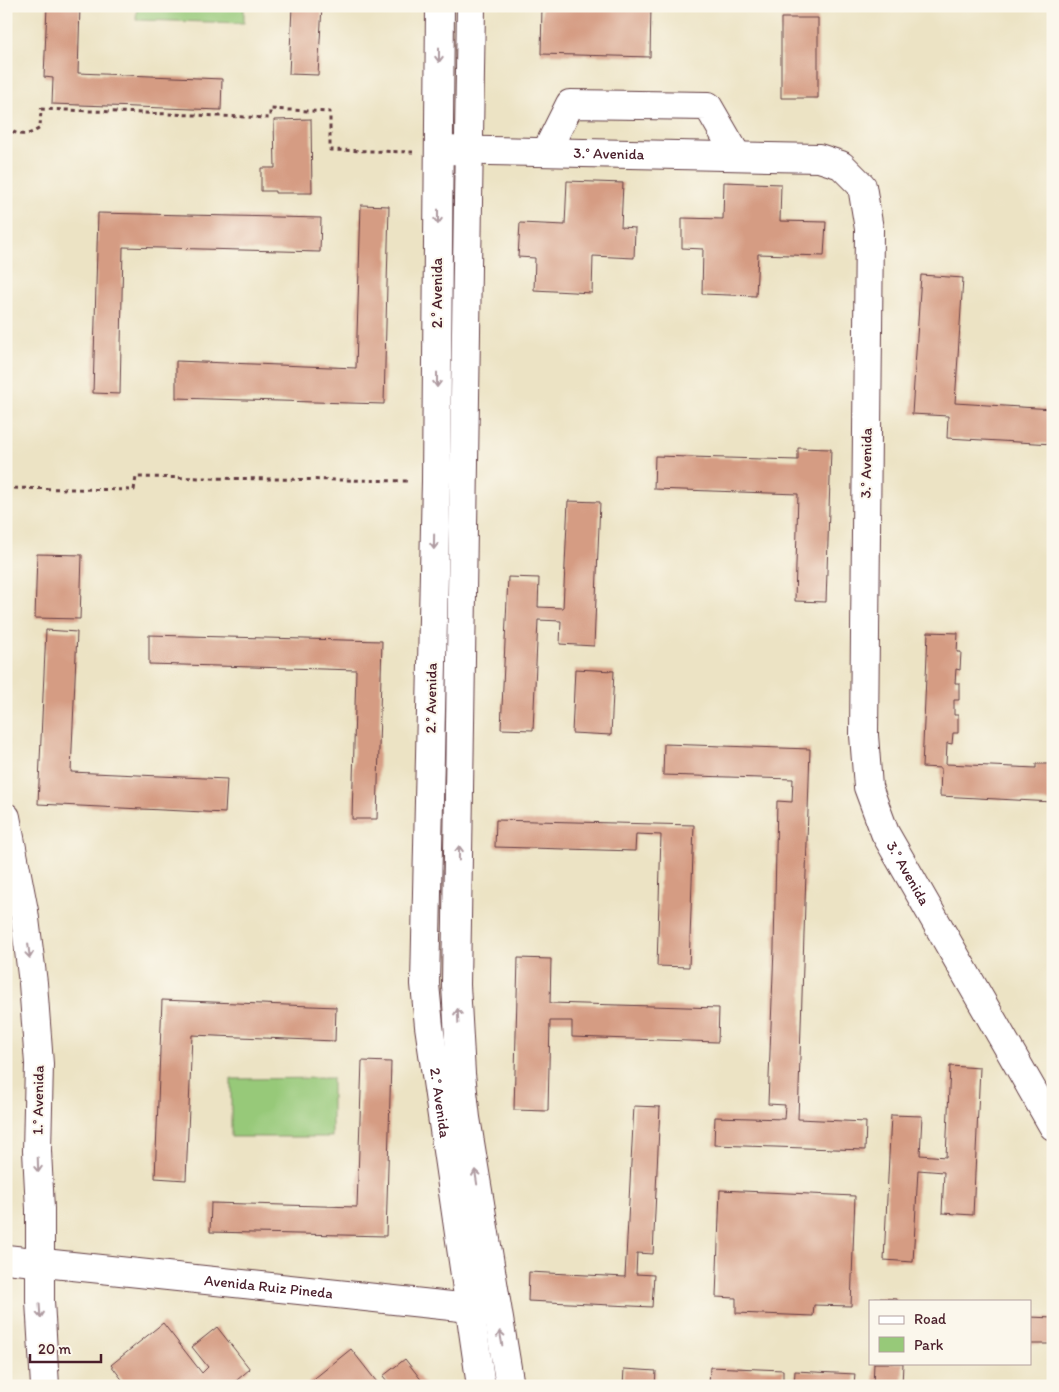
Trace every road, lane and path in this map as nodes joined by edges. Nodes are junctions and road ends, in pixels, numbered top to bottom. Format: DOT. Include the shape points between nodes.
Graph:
graph roads {
  1 [pos="440,6"];
  2 [pos="471,6"];
  3 [pos="6,127"];
  4 [pos="470,150"];
  5 [pos="438,151"];
  6 [pos="546,152"];
  7 [pos="738,156"];
  8 [pos="436,481"];
  9 [pos="6,488"];
  10 [pos="6,817"];
  11 [pos="15,910"];
  12 [pos="1053,1126"];
  13 [pos="6,1259"];
  14 [pos="39,1262"];
  15 [pos="470,1308"];
  16 [pos="497,1309"];
  17 [pos="45,1386"];
  18 [pos="481,1386"];
  19 [pos="510,1386"];
  1 -- 5 [label="street, 2.° Avenida, one-way"];
  2 -- 4 [label="street"];
  3 -- 5 [label="path" via="20,135 31,133 40,128 41,109 270,118 270,110 330,112 330,150"];
  4 -- 5 [label="street, 3.° Avenida"];
  4 -- 6 [label="street, 3.° Avenida"];
  16 -- 4 [label="street, one-way" via="466,1118 456,985"];
  5 -- 8 [label="street, 2.° Avenida, one-way"];
  6 -- 7 [label="street, 3.° Avenida"];
  6 -- 7 [label="street" via="570,104 708,106"];
  7 -- 12 [label="street, 3.° Avenida" via="819,158 841,165 862,186 869,228 864,735 868,787 885,833"];
  8 -- 9 [label="path" via="136,477 134,490"];
  8 -- 15 [label="street, 2.° Avenida, one-way" via="425,984"];
  10 -- 11 [label="street, 1.° Avenida"];
  11 -- 14 [label="street, 1.° Avenida, one-way" via="34,983 39,1064"];
  13 -- 14 [label="street, Avenida Ruiz Pineda"];
  14 -- 15 [label="street, Avenida Ruiz Pineda"];
  14 -- 17 [label="street, 1.° Avenida, one-way"];
  15 -- 16 [label="street, Avenida Ruiz Pineda"];
  15 -- 18 [label="street, 2.° Avenida"];
  19 -- 16 [label="street, one-way"];
}
